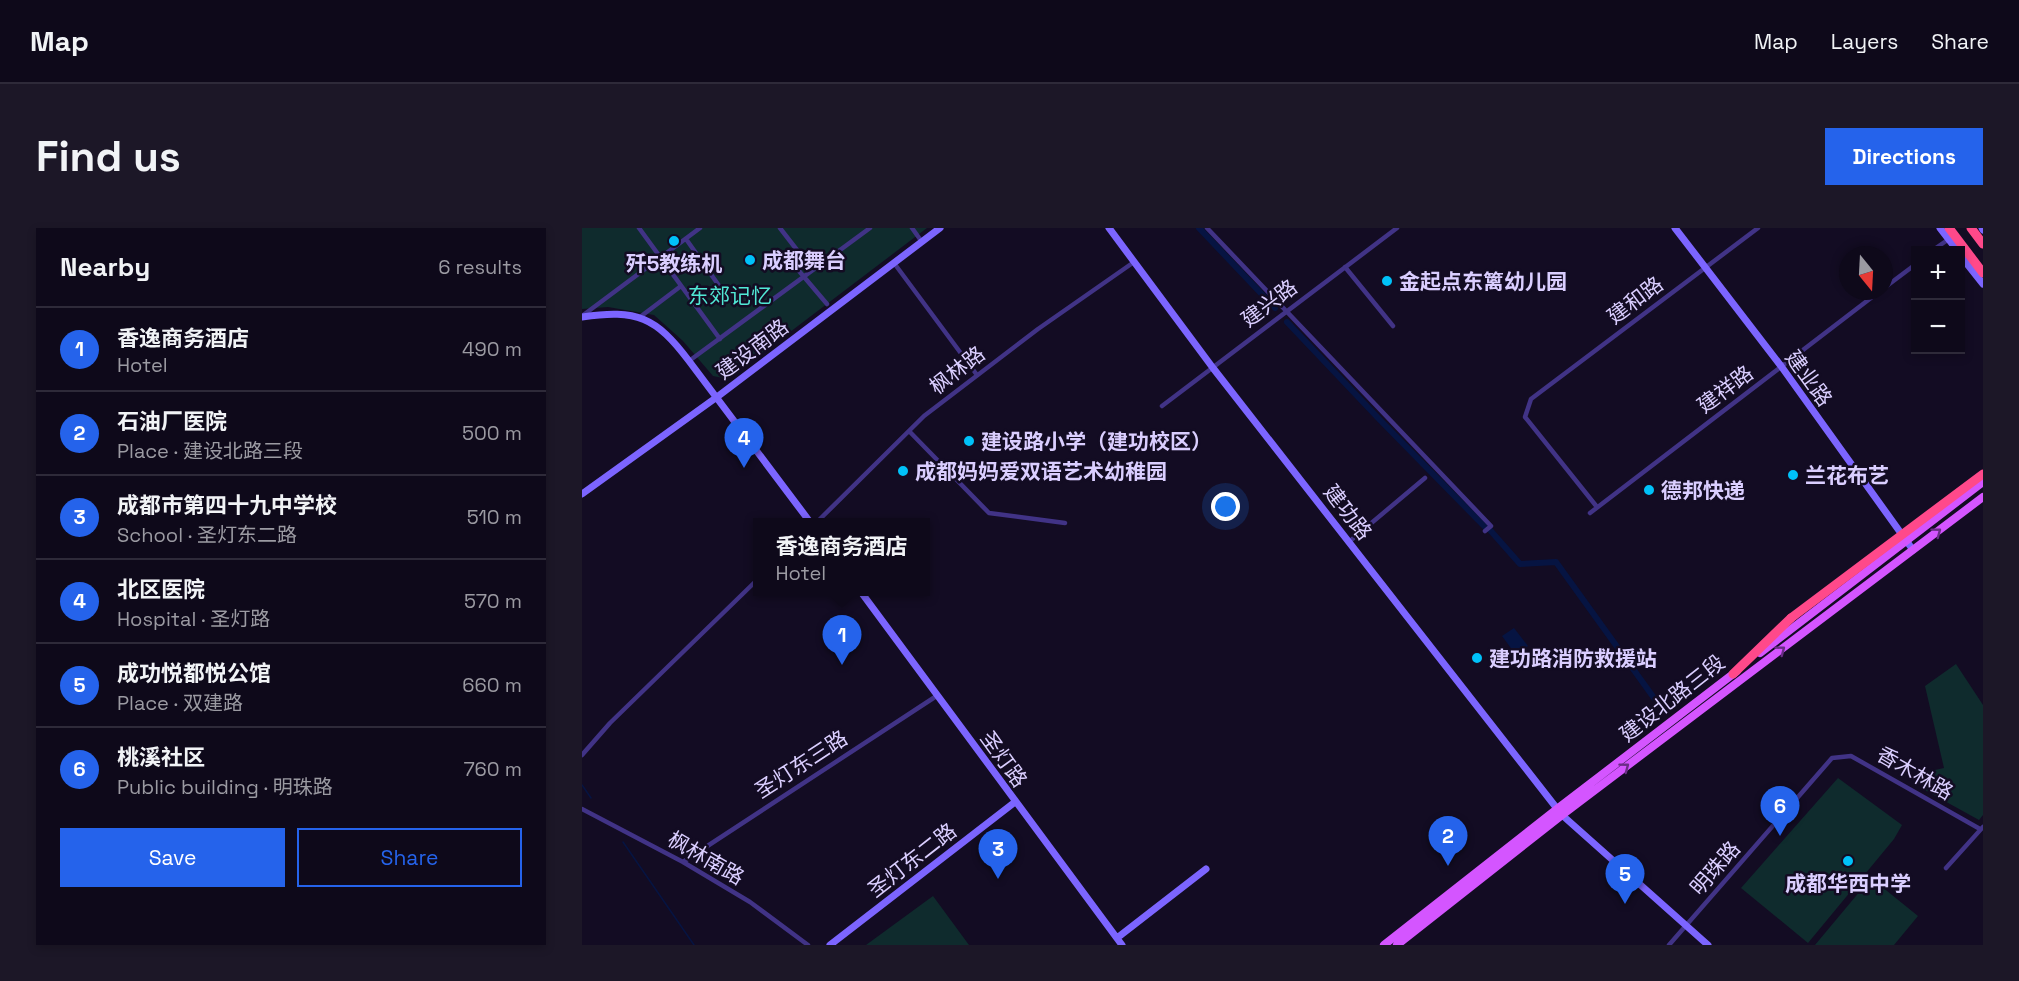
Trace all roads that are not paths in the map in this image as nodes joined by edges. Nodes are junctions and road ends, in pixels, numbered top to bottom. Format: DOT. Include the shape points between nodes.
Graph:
graph roads {
  1 [pos="639,228"];
  2 [pos="700,228"];
  3 [pos="780,228"];
  4 [pos="870,228"];
  5 [pos="912,228"];
  6 [pos="940,228"];
  7 [pos="1109,228"];
  8 [pos="1208,228"];
  9 [pos="1397,228"];
  10 [pos="1675,228"];
  11 [pos="1758,228"];
  12 [pos="1940,228"];
  13 [pos="1949,228"];
  14 [pos="1971,228"];
  15 [pos="686,239"];
  16 [pos="1948,239"];
  17 [pos="922,242"];
  18 [pos="1983,244"];
  19 [pos="1939,246"];
  20 [pos="1954,246"];
  21 [pos="661,257"];
  22 [pos="1965,261"];
  23 [pos="1134,262"];
  24 [pos="894,263"];
  25 [pos="1345,267"];
  26 [pos="1705,268"];
  27 [pos="1911,268"];
  28 [pos="1983,273"];
  29 [pos="804,276"];
  30 [pos="1893,281"];
  31 [pos="1983,284"];
  32 [pos="681,286"];
  33 [pos="727,297"];
  34 [pos="1868,300"];
  35 [pos="826,304"];
  36 [pos="1287,310"];
  37 [pos="582,316"];
  38 [pos="640,317"];
  39 [pos="1393,326"];
  40 [pos="720,339"];
  41 [pos="689,361"];
  42 [pos="1781,366"];
  43 [pos="1213,368"];
  44 [pos="977,375"];
  45 [pos="717,397"];
  46 [pos="1162,406"];
  47 [pos="909,431"];
  48 [pos="1983,474"];
  49 [pos="1425,478"];
  50 [pos="1983,482"];
  51 [pos="582,494"];
  52 [pos="1983,497"];
  53 [pos="1597,507"];
  54 [pos="1590,513"];
  55 [pos="807,518"];
  56 [pos="821,518"];
  57 [pos="1065,523"];
  58 [pos="1485,531"];
  59 [pos="1906,539"];
  60 [pos="1350,541"];
  61 [pos="1913,550"];
  62 [pos="753,584"];
  63 [pos="865,596"];
  64 [pos="1733,674"];
  65 [pos="938,695"];
  66 [pos="582,755"];
  67 [pos="1832,758"];
  68 [pos="1015,802"];
  69 [pos="582,808"];
  70 [pos="1559,812"];
  71 [pos="1982,828"];
  72 [pos="682,862"];
  73 [pos="1946,868"];
  74 [pos="1206,869"];
  75 [pos="1686,927"];
  76 [pos="1117,938"];
  77 [pos="808,945"];
  78 [pos="830,945"];
  79 [pos="1122,945"];
  80 [pos="1384,945"];
  81 [pos="1397,945"];
  82 [pos="1669,945"];
  83 [pos="1708,945"];
  1 -- 21 [label="street"];
  2 -- 15 [label="street"];
  3 -- 29 [label="street" via="797,250 788,258"];
  4 -- 29 [label="street"];
  5 -- 17 [label="street"];
  6 -- 17 [label="street, 建设南路"];
  7 -- 23 [label="street, 建功路"];
  8 -- 36 [label="street"];
  9 -- 25 [label="street, 建兴路"];
  10 -- 26 [label="street, 建业路"];
  11 -- 26 [label="street, 建和路"];
  12 -- 16 [label="street"];
  13 -- 28 [label="highway"];
  14 -- 18 [label="highway"];
  15 -- 21 [label="street"];
  15 -- 33 [label="street"];
  16 -- 19 [label="street"];
  16 -- 20 [label="street"];
  17 -- 24 [label="street, 建设南路"];
  21 -- 32 [label="street"];
  21 -- 37 [label="street"];
  22 -- 31 [label="street"];
  23 -- 43 [label="street, 建功路"];
  23 -- 44 [label="street, 枫林路"];
  24 -- 44 [label="street"];
  24 -- 45 [label="street, 建设南路"];
  25 -- 36 [label="street, 建兴路"];
  25 -- 39 [label="street"];
  26 -- 42 [label="street, 建业路"];
  26 -- 53 [label="street, 建和路" via="1532,399 1525,417"];
  27 -- 30 [label="street"];
  29 -- 35 [label="street"];
  29 -- 40 [label="street"];
  32 -- 38 [label="street"];
  32 -- 40 [label="street"];
  34 -- 42 [label="street, 建祥路"];
  36 -- 43 [label="street, 建兴路"];
  36 -- 58 [label="street" via="1491,526"];
  37 -- 38 [label="street"];
  38 -- 41 [label="street" via="675,342"];
  40 -- 41 [label="street"];
  41 -- 45 [label="street"];
  42 -- 53 [label="street, 建祥路"];
  42 -- 59 [label="street, 建业路"];
  43 -- 46 [label="street, 建兴路"];
  43 -- 60 [label="street, 建功路"];
  44 -- 47 [label="street, 枫林路"];
  45 -- 51 [label="street, 建设南路"];
  45 -- 55 [label="street"];
  47 -- 56 [label="street, 枫林路"];
  47 -- 57 [label="street" via="989,513"];
  48 -- 64 [label="highway, bridge" via="1791,618"];
  49 -- 60 [label="street"];
  50 -- 59 [label="main road, 建设北路三段"];
  61 -- 52 [label="main road, 建设北路三段, one-way"];
  53 -- 54 [label="street, 建祥路"];
  59 -- 61 [label="street, 建业路"];
  59 -- 64 [label="main road, 建设北路三段"];
  60 -- 70 [label="street, 建功路"];
  70 -- 61 [label="main road, 建设北路三段, one-way"];
  62 -- 66 [label="street"];
  63 -- 65 [label="street, 圣灯路"];
  64 -- 70 [label="main road, 建设北路三段"];
  65 -- 68 [label="street, 圣灯路"];
  65 -- 72 [label="street, 圣灯东三路"];
  67 -- 71 [label="street, 香木林路" via="1851,756"];
  67 -- 75 [label="street, 明珠路"];
  68 -- 76 [label="street, 圣灯路"];
  68 -- 78 [label="street, 圣灯东二路"];
  69 -- 72 [label="street, 枫林南路"];
  70 -- 75 [label="street, 建功路"];
  70 -- 80 [label="main road, 建设北路三段"];
  70 -- 81 [label="main road, 建设北路三段"];
  71 -- 73 [label="street, 香木林路"];
  72 -- 77 [label="street, 枫林南路" via="750,902"];
  74 -- 76 [label="street"];
  75 -- 82 [label="street, 明珠路"];
  75 -- 83 [label="street, 建功路"];
  76 -- 79 [label="street, 圣灯路"];
}
